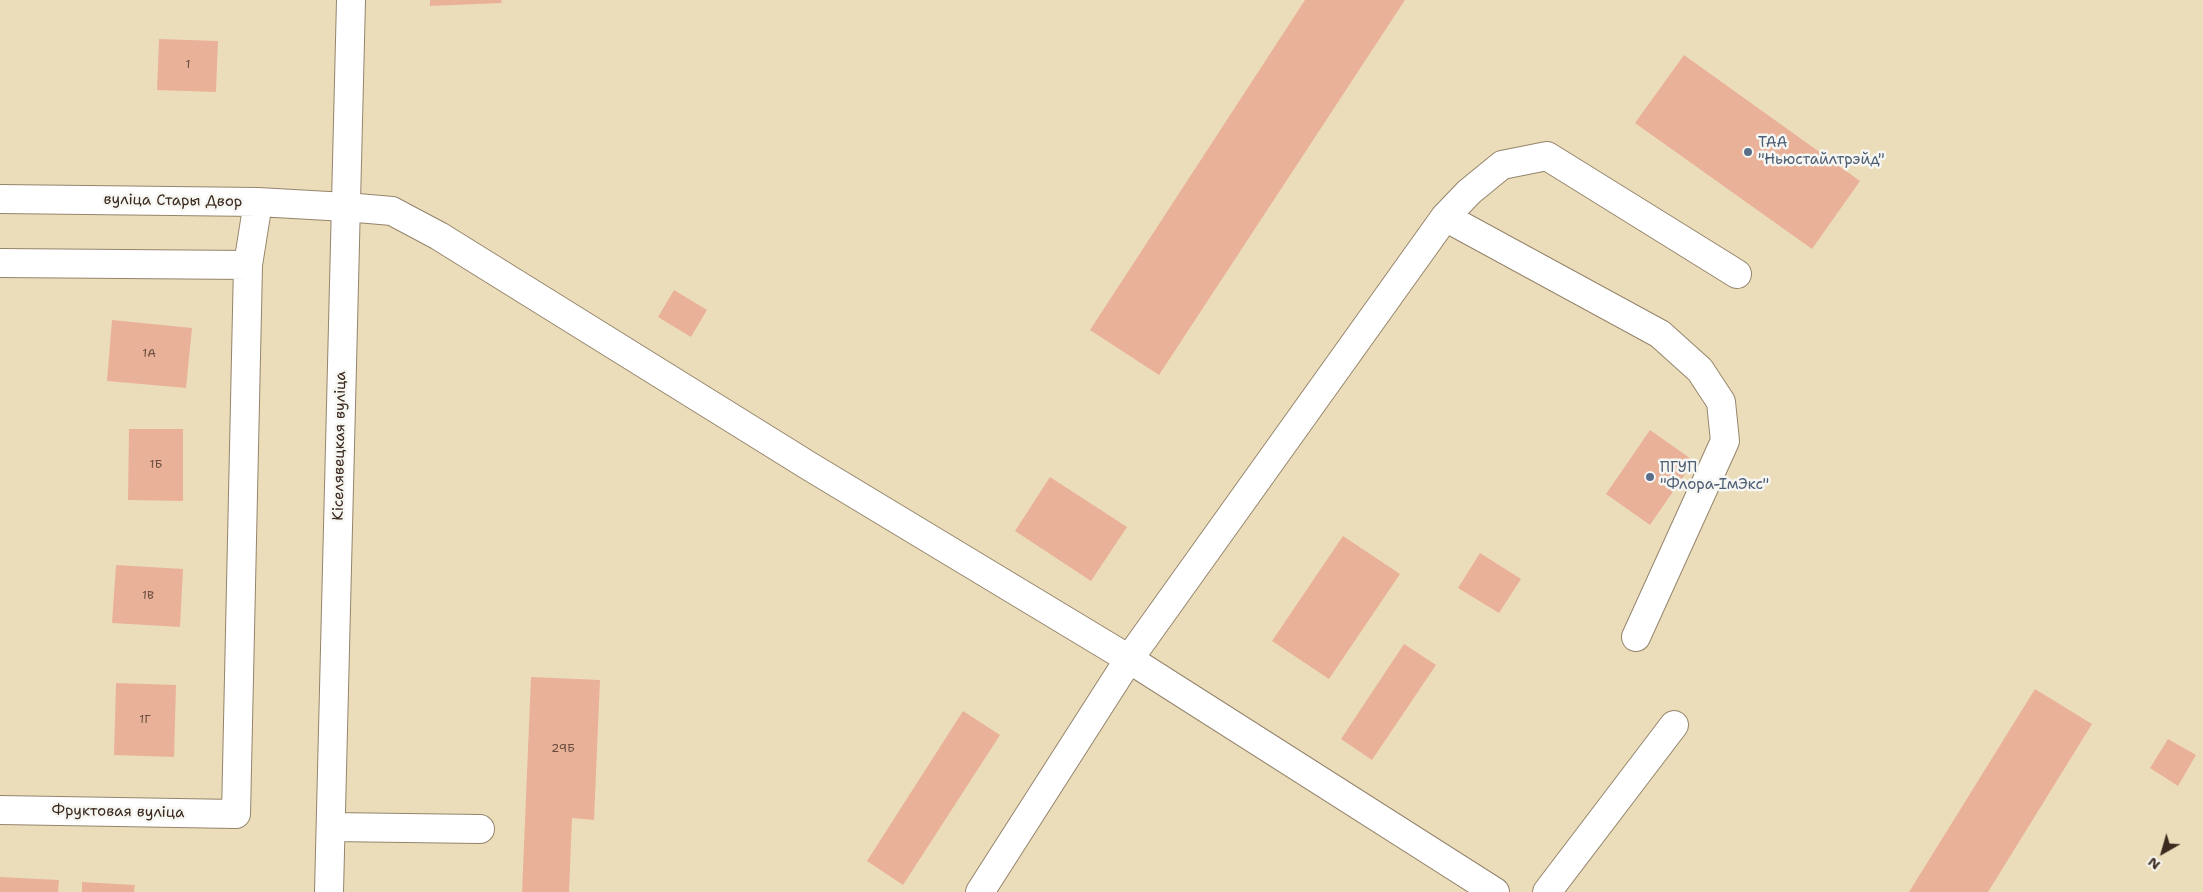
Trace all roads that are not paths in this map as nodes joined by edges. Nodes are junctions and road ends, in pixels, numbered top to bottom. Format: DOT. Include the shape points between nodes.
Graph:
graph roads {
  1 [pos="351,0"];
  2 [pos="0,199"];
  3 [pos="258,202"];
  4 [pos="346,207"];
  5 [pos="1445,217"];
  6 [pos="0,262"];
  7 [pos="248,264"];
  8 [pos="1737,274"];
  9 [pos="1636,637"];
  10 [pos="1129,659"];
  11 [pos="1674,725"];
  12 [pos="0,810"];
  13 [pos="331,827"];
  14 [pos="480,829"];
  15 [pos="329,892"];
  16 [pos="980,892"];
  17 [pos="1495,892"];
  18 [pos="1547,892"];
  1 -- 4 [label="street, Кіселявецкая вуліца"];
  2 -- 3 [label="street, вуліца Стары Двор"];
  3 -- 4 [label="street, вуліца Стары Двор"];
  3 -- 7 [label="street"];
  4 -- 10 [label="street, вуліца Стары Двор" via="392,211 439,236 809,466"];
  4 -- 13 [label="street, Кіселявецкая вуліца"];
  5 -- 8 [label="street" via="1502,165 1547,156"];
  5 -- 9 [label="street" via="1660,334 1700,370 1721,402 1725,441"];
  5 -- 10 [label="street"];
  6 -- 7 [label="street"];
  7 -- 12 [label="street, Фруктовая вуліца" via="236,814"];
  10 -- 16 [label="street"];
  10 -- 17 [label="street, вуліца Стары Двор"];
  11 -- 18 [label="street"];
  13 -- 14 [label="street"];
  13 -- 15 [label="street, Кіселявецкая вуліца"];
}
